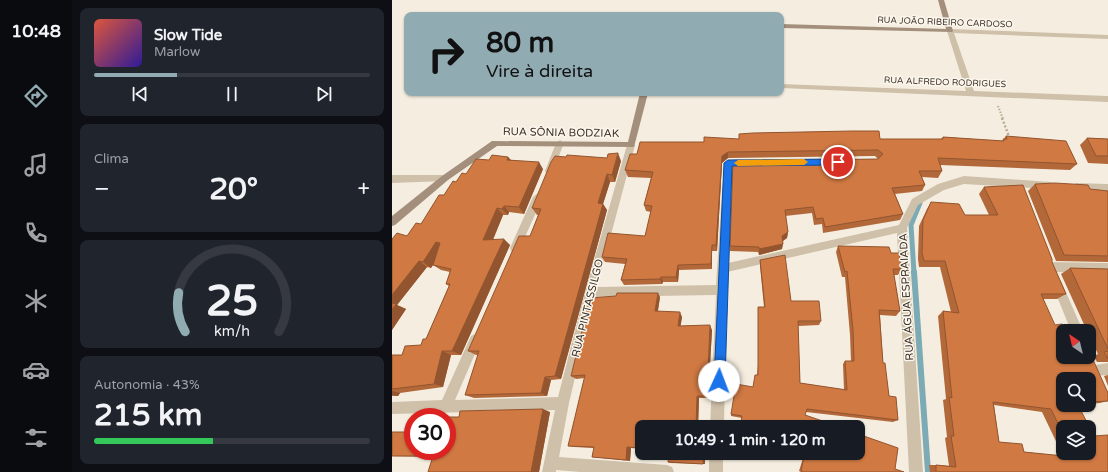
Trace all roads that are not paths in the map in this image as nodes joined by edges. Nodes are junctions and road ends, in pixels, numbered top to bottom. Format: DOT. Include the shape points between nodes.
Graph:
graph roads {
  1 [pos="941,0"];
  2 [pos="784,26"];
  3 [pos="950,31"];
  4 [pos="1108,37"];
  5 [pos="784,86"];
  6 [pos="971,93"];
  7 [pos="643,96"];
  8 [pos="1108,100"];
  9 [pos="560,143"];
  10 [pos="631,145"];
  11 [pos="758,163"];
  12 [pos="445,178"];
  13 [pos="392,179"];
  14 [pos="1018,183"];
  15 [pos="1108,188"];
  16 [pos="1024,197"];
  17 [pos="392,222"];
  18 [pos="902,228"];
  19 [pos="511,258"];
  20 [pos="1108,268"];
  21 [pos="722,269"];
  22 [pos="722,290"];
  23 [pos="590,292"];
  24 [pos="1074,324"];
  25 [pos="480,329"];
  26 [pos="1090,364"];
  27 [pos="1108,369"];
  28 [pos="1093,370"];
  29 [pos="1099,383"];
  30 [pos="563,404"];
  31 [pos="445,407"];
  32 [pos="392,408"];
  33 [pos="717,420"];
  34 [pos="716,460"];
  35 [pos="551,468"];
  36 [pos="667,472"];
  37 [pos="716,472"];
  38 [pos="916,472"];
  1 -- 3 [label="street"];
  2 -- 3 [label="street, RUA JOÃO RIBEIRO CARDOSO"];
  3 -- 4 [label="street, RUA JOÃO RIBEIRO CARDOSO"];
  3 -- 6 [label="street"];
  5 -- 6 [label="street, RUA ALFREDO RODRIGUES"];
  6 -- 8 [label="street, RUA ALFREDO RODRIGUES"];
  7 -- 10 [label="street, RUA SÔNIA BODZIAK"];
  9 -- 10 [label="street, RUA SÔNIA BODZIAK"];
  9 -- 12 [label="street, RUA SÔNIA BODZIAK" via="494,143"];
  9 -- 19 [label="street"];
  10 -- 23 [label="street, RUA PINTASSILGO"];
  11 -- 21 [label="street" via="728,163"];
  12 -- 13 [label="street"];
  12 -- 17 [label="street, RUA SÔNIA BODZIAK"];
  14 -- 15 [label="street, RUA ÁGUA ESPRAIADA"];
  14 -- 16 [label="street"];
  14 -- 18 [label="street, RUA ÁGUA ESPRAIADA" via="964,180 941,187 915,202"];
  18 -- 21 [label="street"];
  18 -- 38 [label="street, RUA ÁGUA ESPRAIADA"];
  20 -- 24 [label="street" via="1049,263"];
  21 -- 22 [label="street"];
  22 -- 23 [label="street"];
  22 -- 33 [label="street"];
  23 -- 30 [label="street, RUA PINTASSILGO"];
  25 -- 31 [label="street"];
  26 -- 28 [label="street"];
  27 -- 28 [label="street"];
  28 -- 29 [label="street"];
  30 -- 31 [label="street"];
  30 -- 35 [label="street, RUA PINTASSILGO"];
  31 -- 32 [label="street"];
  34 -- 37 [label="street"];
  35 -- 36 [label="street"];
}
